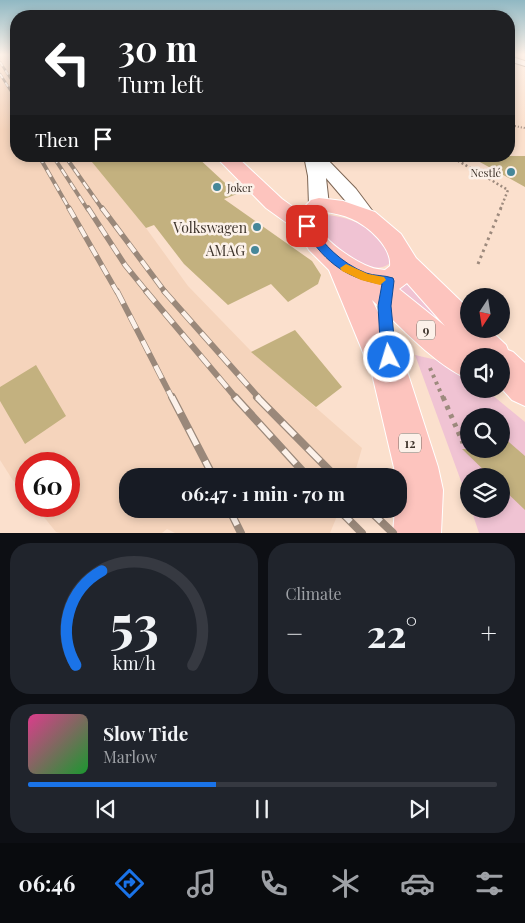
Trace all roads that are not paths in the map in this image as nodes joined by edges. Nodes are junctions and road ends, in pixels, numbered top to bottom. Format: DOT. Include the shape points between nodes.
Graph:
graph roads {
  1 [pos="232,162"];
  2 [pos="314,162"];
  3 [pos="320,162"];
  4 [pos="313,216"];
  5 [pos="367,217"];
  6 [pos="377,276"];
  7 [pos="482,348"];
  8 [pos="460,354"];
  9 [pos="409,368"];
  10 [pos="510,373"];
  11 [pos="525,388"];
  12 [pos="510,396"];
  13 [pos="525,407"];
  14 [pos="417,533"];
  1 -- 4 [label="main road" via="295,221"];
  2 -- 4 [label="street" via="317,176"];
  3 -- 5 [label="street" via="360,205"];
  4 -- 5 [label="main road" via="341,208"];
  4 -- 6 [label="main road" via="318,244"];
  5 -- 6 [label="main road" via="396,244"];
  6 -- 7 [label="main road, 9"];
  6 -- 8 [label="main road, 9"];
  6 -- 9 [label="main road, 12"];
  6 -- 9 [label="main road, 12"];
  9 -- 14 [label="main road, 12" via="420,490"];
  10 -- 11 [label="main road"];
  12 -- 13 [label="main road"];
}
